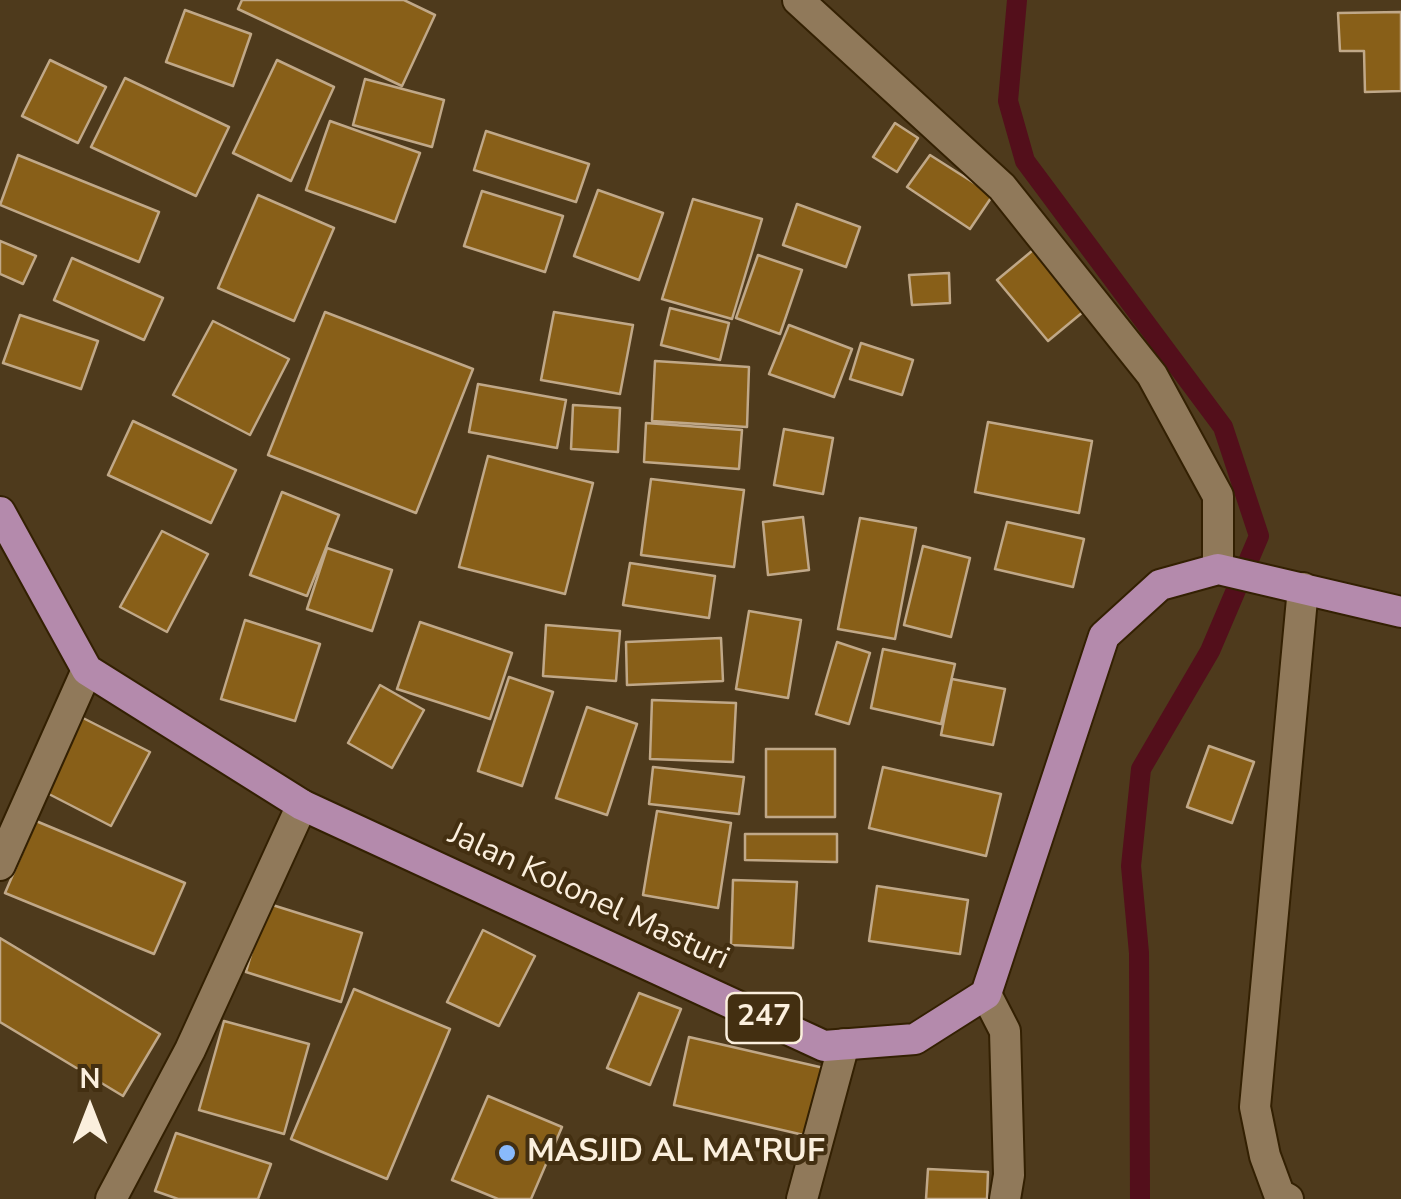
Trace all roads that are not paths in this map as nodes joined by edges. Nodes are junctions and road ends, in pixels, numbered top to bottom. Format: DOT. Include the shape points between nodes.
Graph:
graph roads {
  1 [pos="798,0"];
  2 [pos="0,512"];
  3 [pos="1218,569"];
  4 [pos="1304,588"];
  5 [pos="1401,612"];
  6 [pos="86,670"];
  7 [pos="302,805"];
  8 [pos="0,865"];
  9 [pos="986,994"];
  10 [pos="844,1044"];
  11 [pos="111,1199"];
  12 [pos="802,1199"];
  13 [pos="1006,1199"];
  14 [pos="1288,1199"];
  1 -- 3 [label="street" via="1002,187 1152,375 1218,496"];
  2 -- 6 [label="main road, Jalan Kolonel Masturi / 247"];
  3 -- 4 [label="main road"];
  3 -- 9 [label="main road" via="1160,585 1104,636"];
  4 -- 5 [label="main road"];
  4 -- 14 [label="street" via="1255,1106 1278,1194"];
  6 -- 7 [label="main road, Jalan Kolonel Masturi / 247"];
  6 -- 8 [label="street"];
  7 -- 10 [label="main road, Jalan Kolonel Masturi / 247" via="824,1046"];
  7 -- 11 [label="street" via="190,1050"];
  9 -- 10 [label="main road, Jalan Kolonel Masturi / 247" via="915,1039"];
  9 -- 13 [label="street" via="1006,1031"];
  10 -- 12 [label="street"];
}
